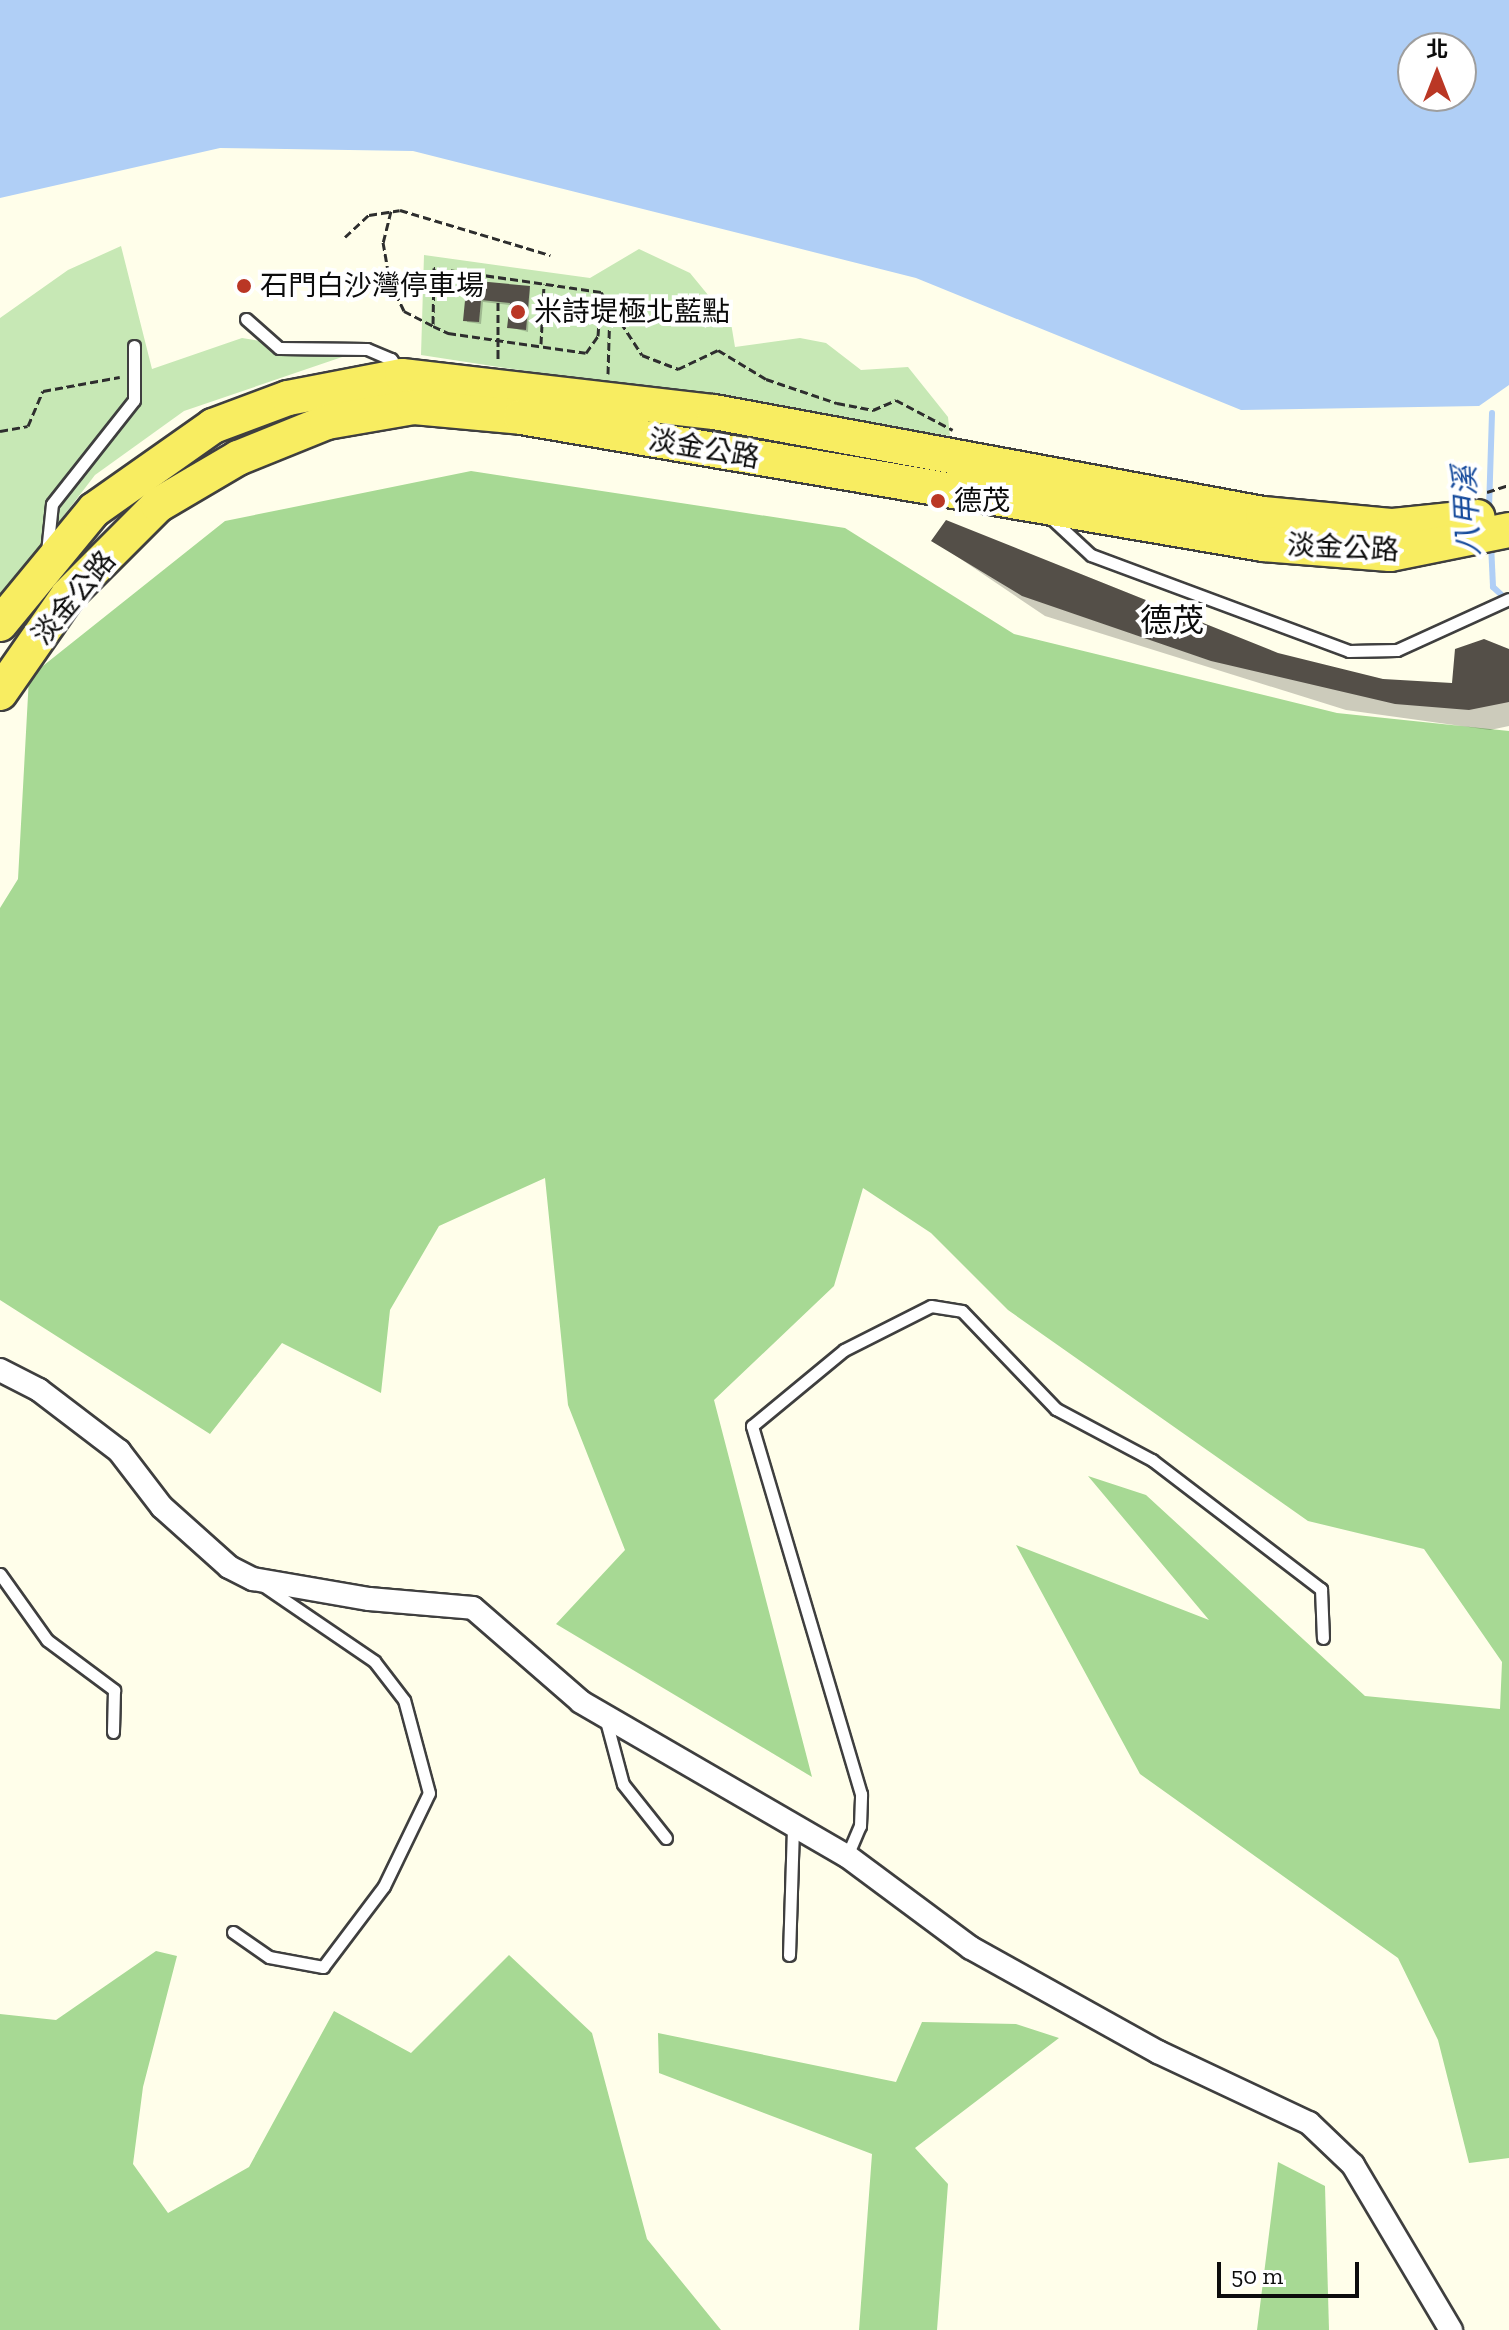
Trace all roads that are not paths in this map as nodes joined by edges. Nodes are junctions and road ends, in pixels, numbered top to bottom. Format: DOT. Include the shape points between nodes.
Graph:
graph roads {
  1 [pos="246,319"];
  2 [pos="134,346"];
  3 [pos="402,376"];
  4 [pos="1033,467"];
  5 [pos="1038,506"];
  6 [pos="1498,511"];
  7 [pos="45,562"];
  8 [pos="1509,599"];
  9 [pos="0,624"];
  10 [pos="0,693"];
  11 [pos="0,1370"];
  12 [pos="0,1574"];
  13 [pos="253,1579"];
  14 [pos="1323,1638"];
  15 [pos="605,1715"];
  16 [pos="113,1732"];
  17 [pos="793,1825"];
  18 [pos="666,1838"];
  19 [pos="847,1856"];
  20 [pos="233,1932"];
  21 [pos="789,1955"];
  22 [pos="1451,2330"];
  1 -- 3 [label="lane" via="265,343 367,349 391,359"];
  2 -- 7 [label="lane" via="134,400 117,430 52,504"];
  3 -- 4 [label="main road, 淡金公路" via="714,412"];
  3 -- 7 [label="main road, 淡金公路" via="288,398 213,426 104,501"];
  4 -- 5 [label="lane"];
  4 -- 6 [label="main road, 淡金公路" via="1263,514 1393,526"];
  5 -- 6 [label="main road, 淡金公路" via="1263,544 1390,554"];
  5 -- 8 [label="lane" via="1091,555 1349,651 1397,650"];
  5 -- 10 [label="main road, 淡金公路" via="521,417 414,407 327,422 238,458 158,505 68,595"];
  7 -- 9 [label="main road, 淡金公路"];
  11 -- 13 [label="street" via="39,1390 119,1451 206,1552"];
  12 -- 16 [label="lane" via="47,1640 114,1690"];
  13 -- 15 [label="street" via="473,1608"];
  13 -- 20 [label="lane" via="374,1661 409,1712 429,1793 384,1886 323,1967 269,1957"];
  14 -- 19 [label="lane" via="1321,1589 1152,1460 1056,1409 962,1311 931,1306 844,1350 752,1426 861,1794 860,1826"];
  15 -- 17 [label="street"];
  15 -- 18 [label="lane" via="623,1784"];
  17 -- 19 [label="street"];
  17 -- 21 [label="lane"];
  19 -- 22 [label="street" via="971,1948 1158,2052 1309,2123 1353,2165"];
}
